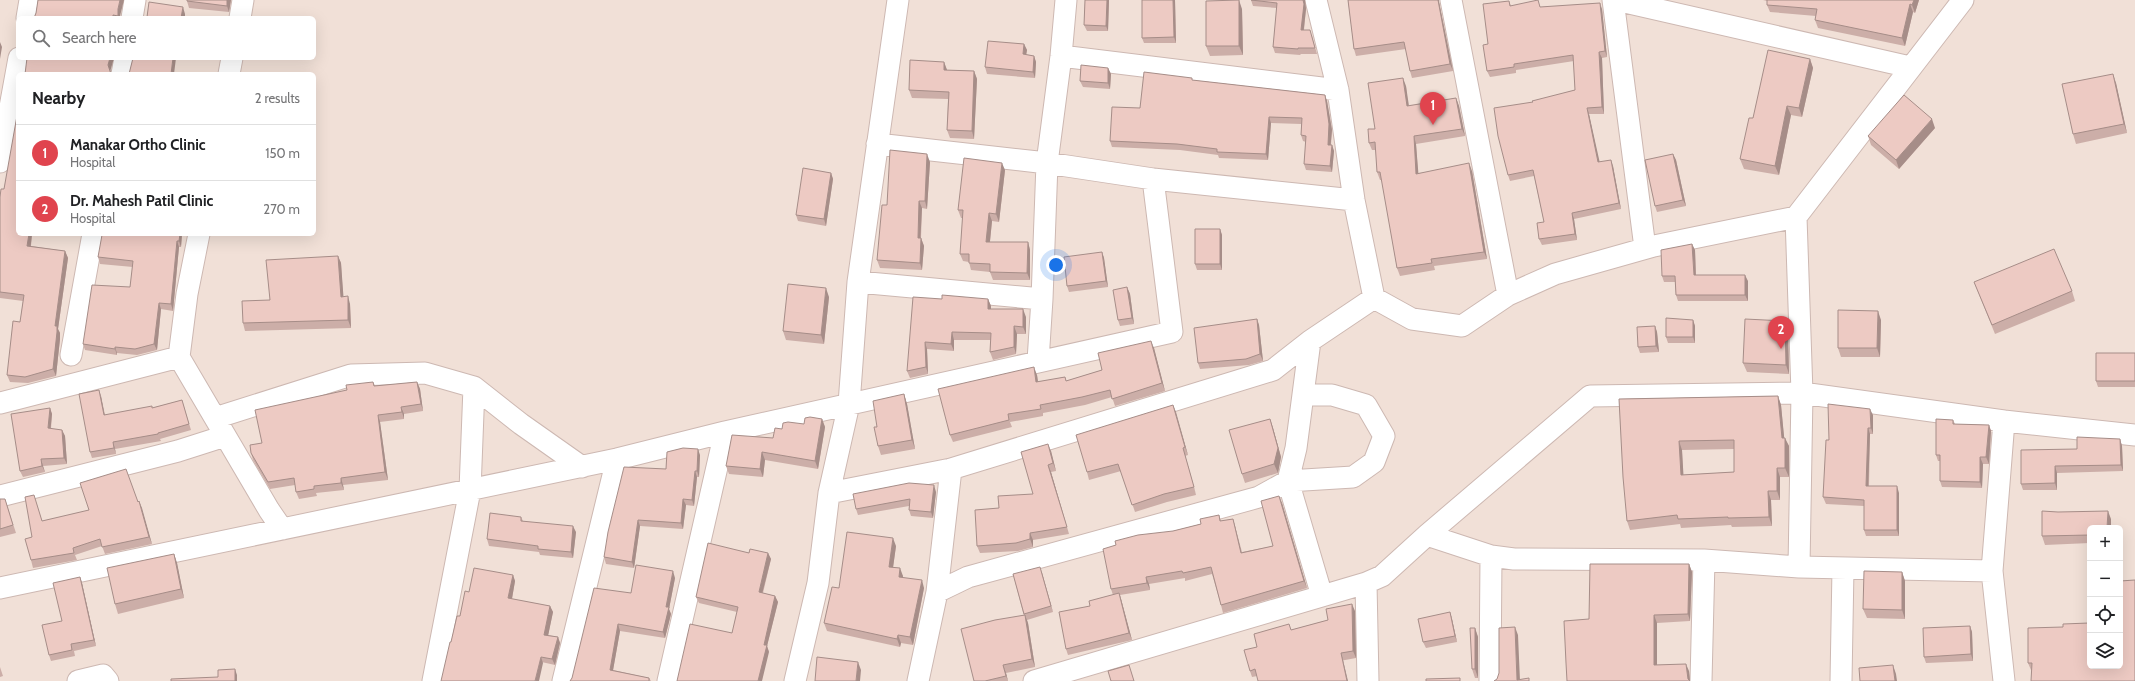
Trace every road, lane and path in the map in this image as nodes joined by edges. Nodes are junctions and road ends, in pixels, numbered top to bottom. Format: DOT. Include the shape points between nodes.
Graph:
graph roads {
  1 [pos="30,0"];
  2 [pos="135,0"];
  3 [pos="243,0"];
  4 [pos="898,0"];
  5 [pos="1066,0"];
  6 [pos="1316,0"];
  7 [pos="1451,0"];
  8 [pos="1615,0"];
  9 [pos="1963,0"];
  10 [pos="27,16"];
  11 [pos="132,16"];
  12 [pos="240,16"];
  13 [pos="1062,56"];
  14 [pos="19,60"];
  15 [pos="125,60"];
  16 [pos="232,60"];
  17 [pos="1910,67"];
  18 [pos="16,72"];
  19 [pos="122,72"];
  20 [pos="229,72"];
  21 [pos="16,74"];
  22 [pos="1338,90"];
  23 [pos="877,144"];
  24 [pos="0,162"];
  25 [pos="1047,163"];
  26 [pos="1153,179"];
  27 [pos="1354,200"];
  28 [pos="1796,217"];
  29 [pos="93,236"];
  30 [pos="199,236"];
  31 [pos="1645,248"];
  32 [pos="858,282"];
  33 [pos="1508,295"];
  34 [pos="1374,298"];
  35 [pos="1042,299"];
  36 [pos="1310,341"];
  37 [pos="71,355"];
  38 [pos="179,357"];
  39 [pos="1038,362"];
  40 [pos="474,387"];
  41 [pos="1802,393"];
  42 [pos="1303,395"];
  43 [pos="0,402"];
  44 [pos="849,404"];
  45 [pos="215,418"];
  46 [pos="2004,421"];
  47 [pos="725,432"];
  48 [pos="2135,435"];
  49 [pos="225,436"];
  50 [pos="617,459"];
  51 [pos="582,467"];
  52 [pos="951,469"];
  53 [pos="1288,481"];
  54 [pos="470,490"];
  55 [pos="829,494"];
  56 [pos="0,496"];
  57 [pos="282,529"];
  58 [pos="1427,535"];
  59 [pos="1490,556"];
  60 [pos="1704,560"];
  61 [pos="1799,567"];
  62 [pos="1843,568"];
  63 [pos="1992,571"];
  64 [pos="1366,583"];
  65 [pos="0,588"];
  66 [pos="937,592"];
  67 [pos="1322,596"];
  68 [pos="78,681"];
  69 [pos="108,681"];
  70 [pos="433,681"];
  71 [pos="563,681"];
  72 [pos="668,681"];
  73 [pos="795,681"];
  74 [pos="918,681"];
  75 [pos="1034,681"];
  76 [pos="1368,681"];
  77 [pos="1490,681"];
  78 [pos="1701,681"];
  79 [pos="1841,681"];
  80 [pos="2004,681"];
  1 -- 10 [label="street"];
  2 -- 11 [label="street"];
  3 -- 12 [label="street"];
  4 -- 23 [label="street"];
  5 -- 13 [label="street"];
  6 -- 22 [label="street"];
  7 -- 33 [label="street"];
  8 -- 17 [label="street"];
  8 -- 31 [label="street"];
  9 -- 17 [label="street"];
  13 -- 22 [label="street"];
  13 -- 25 [label="street"];
  14 -- 18 [label="street"];
  15 -- 19 [label="street"];
  16 -- 20 [label="street"];
  17 -- 28 [label="street"];
  21 -- 24 [label="street"];
  22 -- 27 [label="street"];
  23 -- 25 [label="street"];
  23 -- 32 [label="street"];
  25 -- 26 [label="street"];
  25 -- 35 [label="street"];
  26 -- 27 [label="street"];
  26 -- 39 [label="street" via="1172,332"];
  27 -- 34 [label="street"];
  28 -- 31 [label="street"];
  28 -- 41 [label="street"];
  29 -- 37 [label="street"];
  30 -- 38 [label="street" via="187,294"];
  31 -- 33 [label="street" via="1555,274"];
  32 -- 35 [label="street"];
  32 -- 44 [label="street"];
  33 -- 34 [label="street" via="1462,326 1412,319"];
  34 -- 36 [label="street"];
  35 -- 39 [label="street"];
  36 -- 42 [label="street"];
  36 -- 52 [label="street" via="1272,370"];
  38 -- 43 [label="street"];
  38 -- 45 [label="street"];
  39 -- 44 [label="street"];
  40 -- 45 [label="street" via="425,373 351,375"];
  40 -- 51 [label="street"];
  40 -- 54 [label="street"];
  41 -- 46 [label="street"];
  41 -- 58 [label="street" via="1590,396"];
  41 -- 61 [label="street"];
  42 -- 53 [label="street" via="1296,448"];
  42 -- 53 [label="street" via="1332,395 1366,405 1384,436 1374,462 1353,477"];
  44 -- 47 [label="street"];
  44 -- 55 [label="street"];
  45 -- 49 [label="street"];
  46 -- 48 [label="street"];
  46 -- 63 [label="street"];
  47 -- 50 [label="street"];
  47 -- 72 [label="street"];
  49 -- 56 [label="street" via="178,451"];
  49 -- 57 [label="street" via="268,510"];
  50 -- 51 [label="street"];
  50 -- 71 [label="street"];
  51 -- 54 [label="street"];
  52 -- 55 [label="street"];
  52 -- 66 [label="street"];
  53 -- 66 [label="street" via="1259,497 968,577"];
  53 -- 67 [label="street"];
  54 -- 57 [label="street"];
  54 -- 70 [label="street"];
  55 -- 73 [label="street" via="818,583"];
  57 -- 65 [label="street"];
  58 -- 59 [label="street"];
  58 -- 64 [label="street" via="1382,576"];
  59 -- 60 [label="street" via="1514,560"];
  59 -- 77 [label="street"];
  60 -- 61 [label="street"];
  60 -- 78 [label="street"];
  61 -- 62 [label="street"];
  62 -- 63 [label="street"];
  62 -- 79 [label="street"];
  63 -- 80 [label="street"];
  64 -- 67 [label="street"];
  64 -- 76 [label="street"];
  66 -- 74 [label="street"];
  67 -- 75 [label="street"];
  68 -- 69 [label="street" via="103,675"];
}
